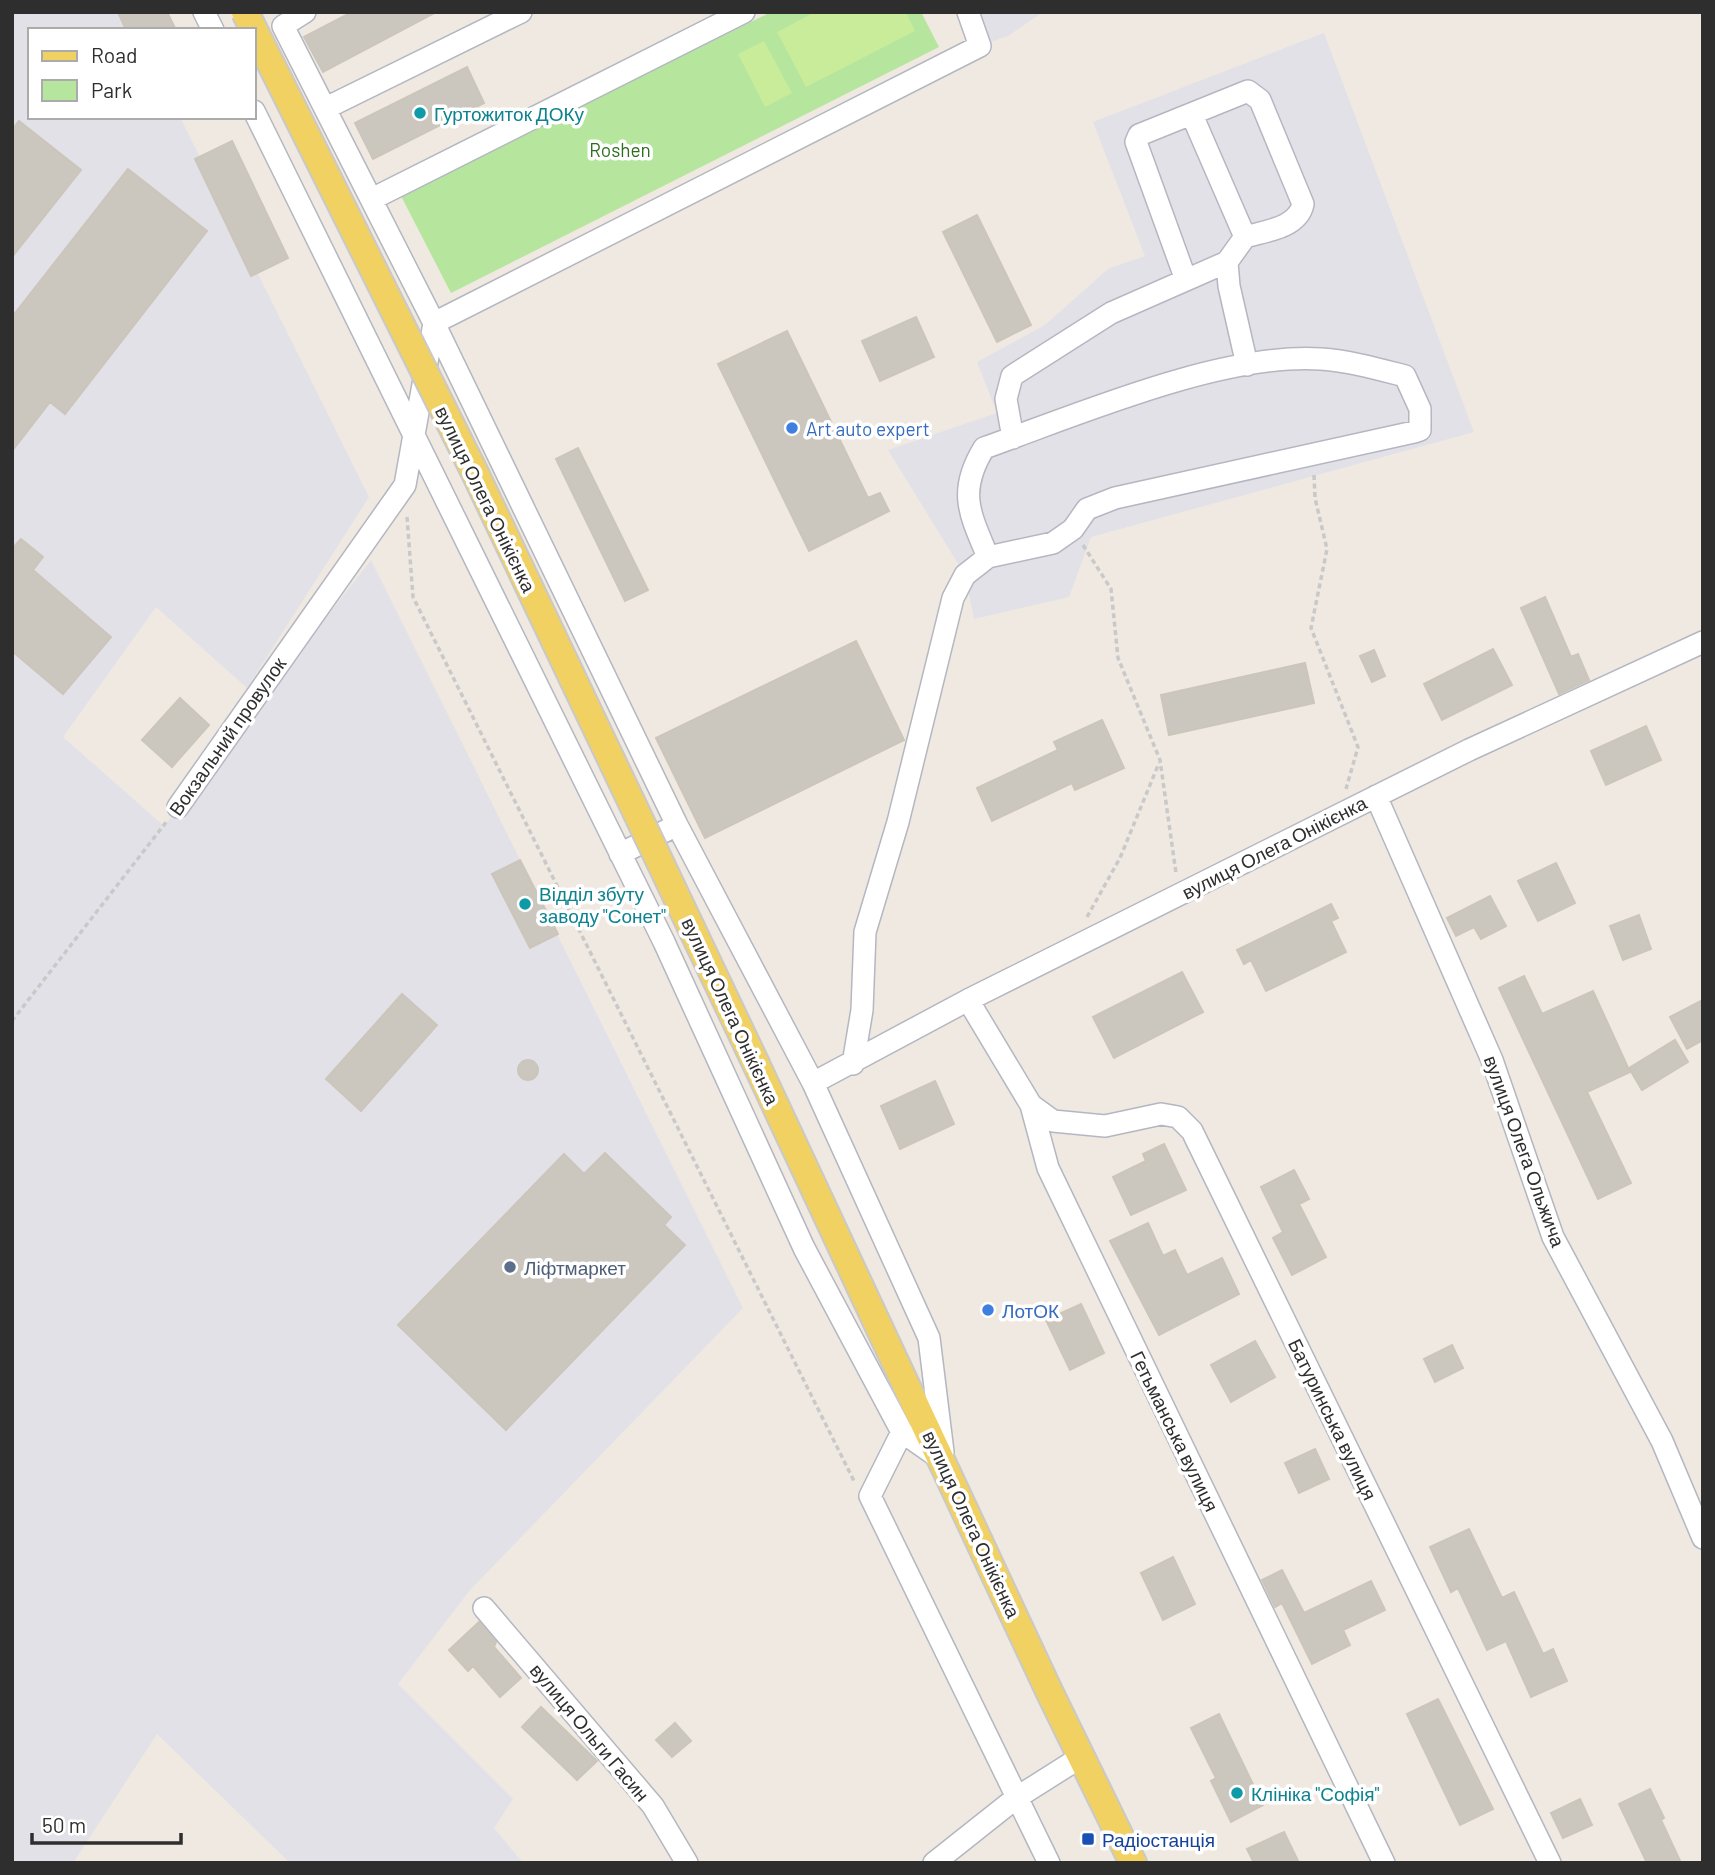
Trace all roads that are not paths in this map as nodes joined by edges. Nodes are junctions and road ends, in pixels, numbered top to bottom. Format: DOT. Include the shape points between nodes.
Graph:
graph roads {
  1 [pos="204,12"];
  2 [pos="245,12"];
  3 [pos="305,12"];
  4 [pos="521,12"];
  5 [pos="744,12"];
  6 [pos="968,12"];
  7 [pos="212,28"];
  8 [pos="253,28"];
  9 [pos="256,34"];
  10 [pos="326,108"];
  11 [pos="256,115"];
  12 [pos="1192,115"];
  13 [pos="372,199"];
  14 [pos="1245,237"];
  15 [pos="1227,262"];
  16 [pos="1186,280"];
  17 [pos="434,323"];
  18 [pos="1247,365"];
  19 [pos="414,436"];
  20 [pos="1013,438"];
  21 [pos="988,557"];
  22 [pos="1703,642"];
  23 [pos="1376,796"];
  24 [pos="178,807"];
  25 [pos="677,825"];
  26 [pos="620,854"];
  27 [pos="968,1000"];
  28 [pos="853,1064"];
  29 [pos="813,1083"];
  30 [pos="1031,1105"];
  31 [pos="902,1432"];
  32 [pos="944,1461"];
  33 [pos="1703,1538"];
  34 [pos="484,1608"];
  35 [pos="1081,1757"];
  36 [pos="1016,1798"];
  37 [pos="687,1863"];
  38 [pos="934,1863"];
  39 [pos="1049,1863"];
  40 [pos="1133,1863"];
  41 [pos="1384,1863"];
  42 [pos="1550,1863"];
  1 -- 7 [label="street"];
  2 -- 8 [label="main road, вулиця Олега Онікієнка, bridge"];
  3 -- 10 [label="street" via="283,26"];
  4 -- 10 [label="street"];
  5 -- 13 [label="street"];
  6 -- 17 [label="street" via="981,46"];
  9 -- 32 [label="main road, вулиця Олега Онікієнка, bridge" via="474,471"];
  10 -- 13 [label="street"];
  11 -- 19 [label="street"];
  12 -- 14 [label="street"];
  12 -- 14 [label="street" via="1248,91 1260,100 1303,204 1290,223"];
  12 -- 16 [label="street" via="1139,135 1136,142"];
  13 -- 17 [label="street"];
  14 -- 15 [label="street"];
  15 -- 16 [label="street"];
  15 -- 18 [label="street"];
  16 -- 20 [label="street" via="1111,313 1012,376 1006,399"];
  17 -- 19 [label="street, Вокзальний провулок"];
  17 -- 25 [label="street"];
  18 -- 20 [label="street" via="1188,377"];
  18 -- 21 [label="street" via="1321,358 1405,376 1420,409 1420,430 1115,498 1087,509 1073,529 1053,543"];
  19 -- 24 [label="street, Вокзальний провулок" via="405,485"];
  19 -- 26 [label="street"];
  20 -- 21 [label="street" via="984,448 971,469 968,510"];
  21 -- 28 [label="street" via="965,575 953,598 898,822 865,932 862,1010"];
  22 -- 23 [label="street, вулиця Олега Онікієнка"];
  23 -- 27 [label="street, вулиця Олега Онікієнка"];
  23 -- 33 [label="street, вулиця Олега Ольжича" via="1492,1060 1553,1237 1662,1441"];
  25 -- 26 [label="street"];
  25 -- 29 [label="street"];
  26 -- 31 [label="street" via="804,1248"];
  27 -- 28 [label="street, вулиця Олега Онікієнка"];
  27 -- 30 [label="street, Гетьманська вулиця"];
  28 -- 29 [label="street, вулиця Олега Онікієнка"];
  29 -- 32 [label="street" via="929,1338"];
  30 -- 41 [label="street, Гетьманська вулиця" via="1048,1168"];
  30 -- 42 [label="street, Батуринська вулиця" via="1053,1121 1105,1126 1161,1114 1178,1117 1192,1131"];
  31 -- 32 [label="street"];
  31 -- 36 [label="street" via="870,1496"];
  32 -- 35 [label="main road, вулиця Олега Онікієнка"];
  34 -- 37 [label="street, вулиця Ольги Гасин" via="653,1806"];
  35 -- 36 [label="street"];
  35 -- 40 [label="main road, вулиця Олега Онікієнка"];
  36 -- 38 [label="street"];
  36 -- 39 [label="street"];
}
